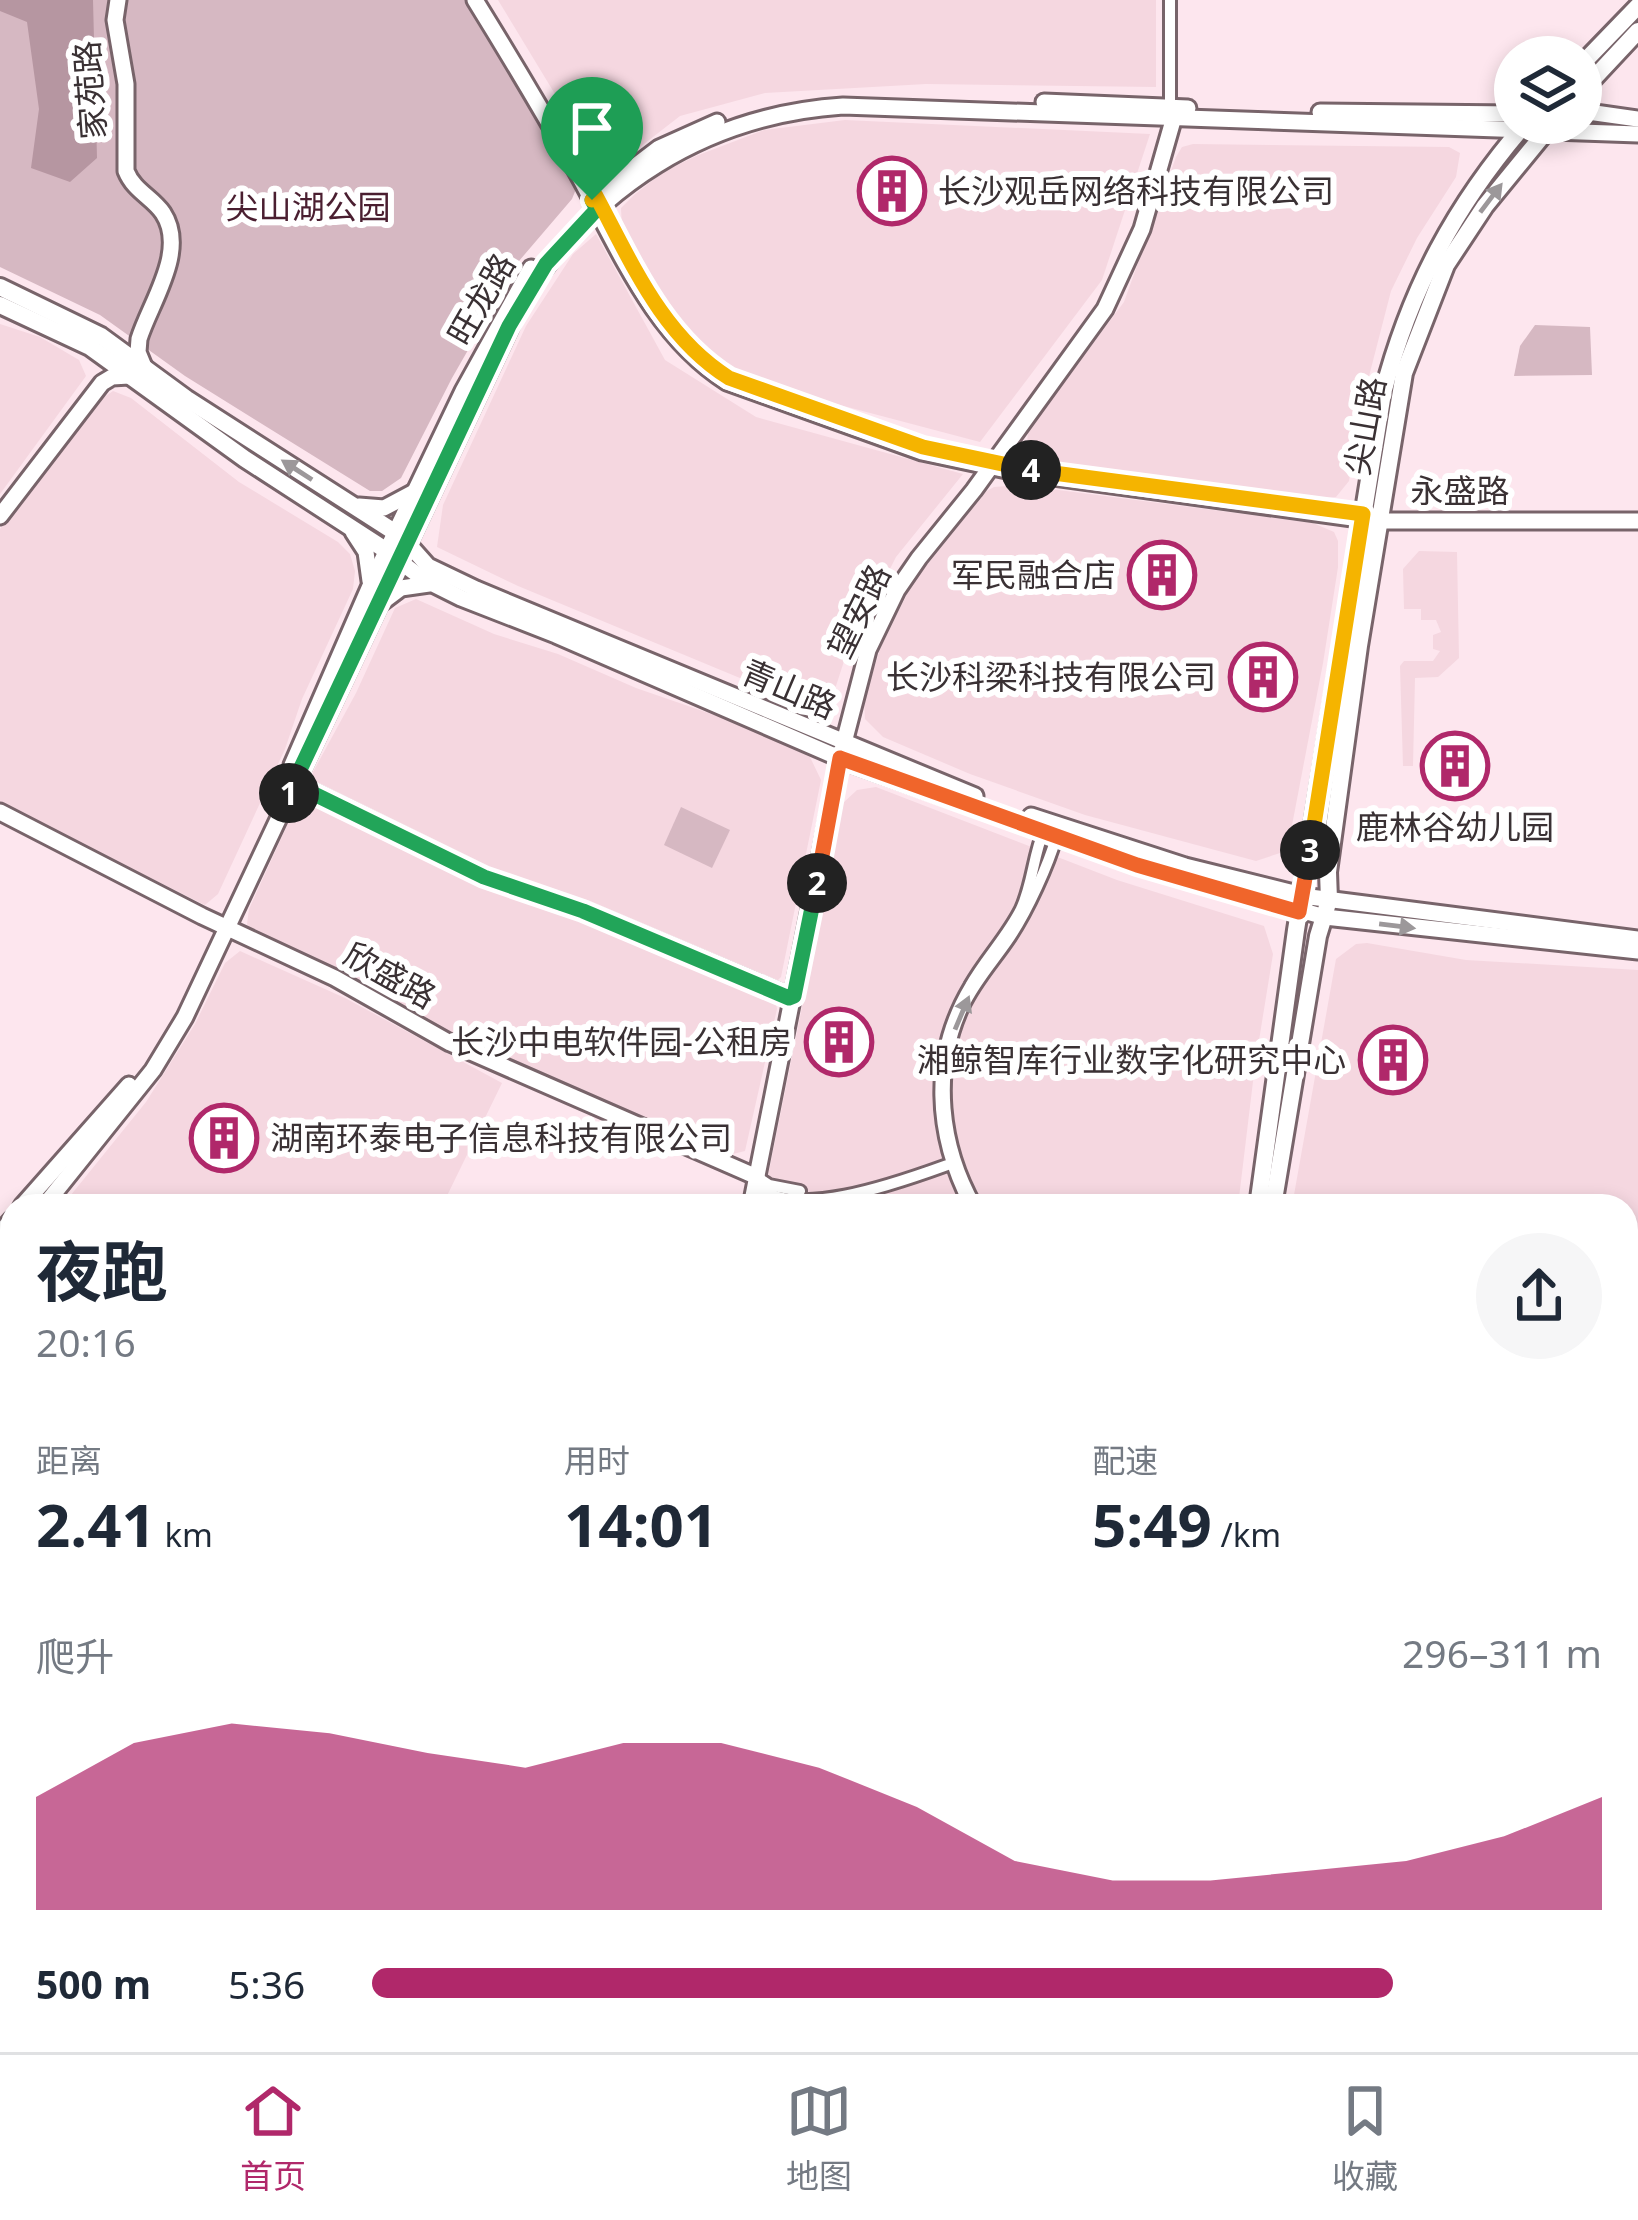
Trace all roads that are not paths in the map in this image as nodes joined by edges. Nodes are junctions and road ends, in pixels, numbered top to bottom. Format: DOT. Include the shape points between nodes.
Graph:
graph roads {
  1 [pos="117,0"];
  2 [pos="478,0"];
  3 [pos="1170,0"];
  4 [pos="1638,6"];
  5 [pos="1638,31"];
  6 [pos="1602,43"];
  7 [pos="1602,70"];
  8 [pos="1173,112"];
  9 [pos="1602,114"];
  10 [pos="1638,119"];
  11 [pos="1494,121"];
  12 [pos="1602,131"];
  13 [pos="1638,134"];
  14 [pos="1506,144"];
  15 [pos="1535,144"];
  16 [pos="597,203"];
  17 [pos="0,287"];
  18 [pos="0,305"];
  19 [pos="96,341"];
  20 [pos="137,373"];
  21 [pos="988,465"];
  22 [pos="419,484"];
  23 [pos="0,512"];
  24 [pos="346,513"];
  25 [pos="423,513"];
  26 [pos="1371,517"];
  27 [pos="1638,519"];
  28 [pos="402,538"];
  29 [pos="393,556"];
  30 [pos="444,582"];
  31 [pos="371,603"];
  32 [pos="840,750"];
  33 [pos="304,763"];
  34 [pos="288,796"];
  35 [pos="0,814"];
  36 [pos="1051,830"];
  37 [pos="1300,904"];
  38 [pos="1327,908"];
  39 [pos="222,928"];
  40 [pos="1638,938"];
  41 [pos="1638,951"];
  42 [pos="792,997"];
  43 [pos="952,1161"];
  44 [pos="755,1179"];
  45 [pos="32,1194"];
  46 [pos="54,1194"];
  47 [pos="752,1194"];
  48 [pos="775,1194"];
  49 [pos="847,1194"];
  50 [pos="967,1194"];
  51 [pos="1260,1194"];
  52 [pos="1276,1194"];
  1 -- 19 [label="main road, 家苑路" via="122,171 157,213 166,245 139,327"];
  1 -- 20 [label="main road, 家苑路" via="126,171 171,234 140,334"];
  2 -- 16 [label="main road, 永盛路"];
  3 -- 8 [label="street"];
  4 -- 6 [label="main road"];
  5 -- 7 [label="main road"];
  8 -- 11 [label="main road, 旺龙路"];
  8 -- 16 [label="main road, 旺龙路" via="850,96 800,101 675,140 638,162"];
  8 -- 21 [label="main road, 望安路" via="1120,283"];
  9 -- 10 [label="main road"];
  12 -- 13 [label="main road, 旺龙路"];
  14 -- 26 [label="main road, 尖山路" via="1415,292 1383,393"];
  26 -- 15 [label="main road, 尖山路, one-way" via="1430,300 1475,219"];
  16 -- 21 [label="main road, 永盛路" via="662,323 702,366 758,396 922,452"];
  16 -- 22 [label="main road, 旺龙路" via="559,233 518,289"];
  16 -- 25 [label="main road, 旺龙路" via="521,304"];
  17 -- 19 [label="main road, 青山路"];
  18 -- 19 [label="main road, 青山路"];
  19 -- 20 [label="main road, 青山路"];
  19 -- 23 [label="main road" via="96,382"];
  20 -- 23 [label="main road" via="102,383"];
  20 -- 24 [label="main road, 青山路"];
  21 -- 26 [label="main road, 永盛路"];
  21 -- 32 [label="main road, 望安路" via="889,605"];
  22 -- 24 [label="main road" via="384,508"];
  22 -- 28 [label="main road, 旺龙路"];
  24 -- 28 [label="main road, 青山路"];
  24 -- 29 [label="main road, 青山路"];
  24 -- 31 [label="main road" via="370,562"];
  25 -- 28 [label="main road, 旺龙路"];
  25 -- 30 [label="main road" via="427,556"];
  26 -- 27 [label="main road, 永盛路"];
  26 -- 37 [label="main road, 尖山路"];
  26 -- 38 [label="main road, 尖山路"];
  28 -- 29 [label="main road, 旺龙路"];
  28 -- 30 [label="main road, 青山路"];
  29 -- 30 [label="main road, 青山路"];
  29 -- 31 [label="main road, 旺龙路"];
  30 -- 31 [label="main road" via="400,588"];
  30 -- 32 [label="main road, 青山路"];
  31 -- 33 [label="main road, 旺龙路"];
  31 -- 39 [label="main road, 旺龙路"];
  32 -- 36 [label="main road, 青山路"];
  32 -- 42 [label="main road, 望安路"];
  33 -- 34 [label="main road, 旺龙路"];
  33 -- 42 [label="street" via="310,788 446,855"];
  34 -- 39 [label="main road, 旺龙路"];
  34 -- 42 [label="street" via="308,791 484,877"];
  35 -- 39 [label="main road, 欣盛路"];
  36 -- 37 [label="main road, 青山路"];
  36 -- 43 [label="street" via="1020,909 968,988 945,1042 940,1100"];
  37 -- 38 [label="main road, 青山路"];
  37 -- 51 [label="main road, 尖山路"];
  38 -- 40 [label="main road, 青山路"];
  38 -- 41 [label="main road, 青山路, one-way"];
  38 -- 52 [label="main road, 尖山路"];
  39 -- 44 [label="main road, 欣盛路"];
  39 -- 45 [label="main road, 旺龙路" via="147,1061"];
  39 -- 46 [label="main road, 旺龙路" via="164,1055"];
  42 -- 44 [label="main road, 望安路"];
  43 -- 49 [label="street"];
  43 -- 50 [label="street"];
  44 -- 47 [label="main road, 望安路"];
  44 -- 48 [label="street"];
}
